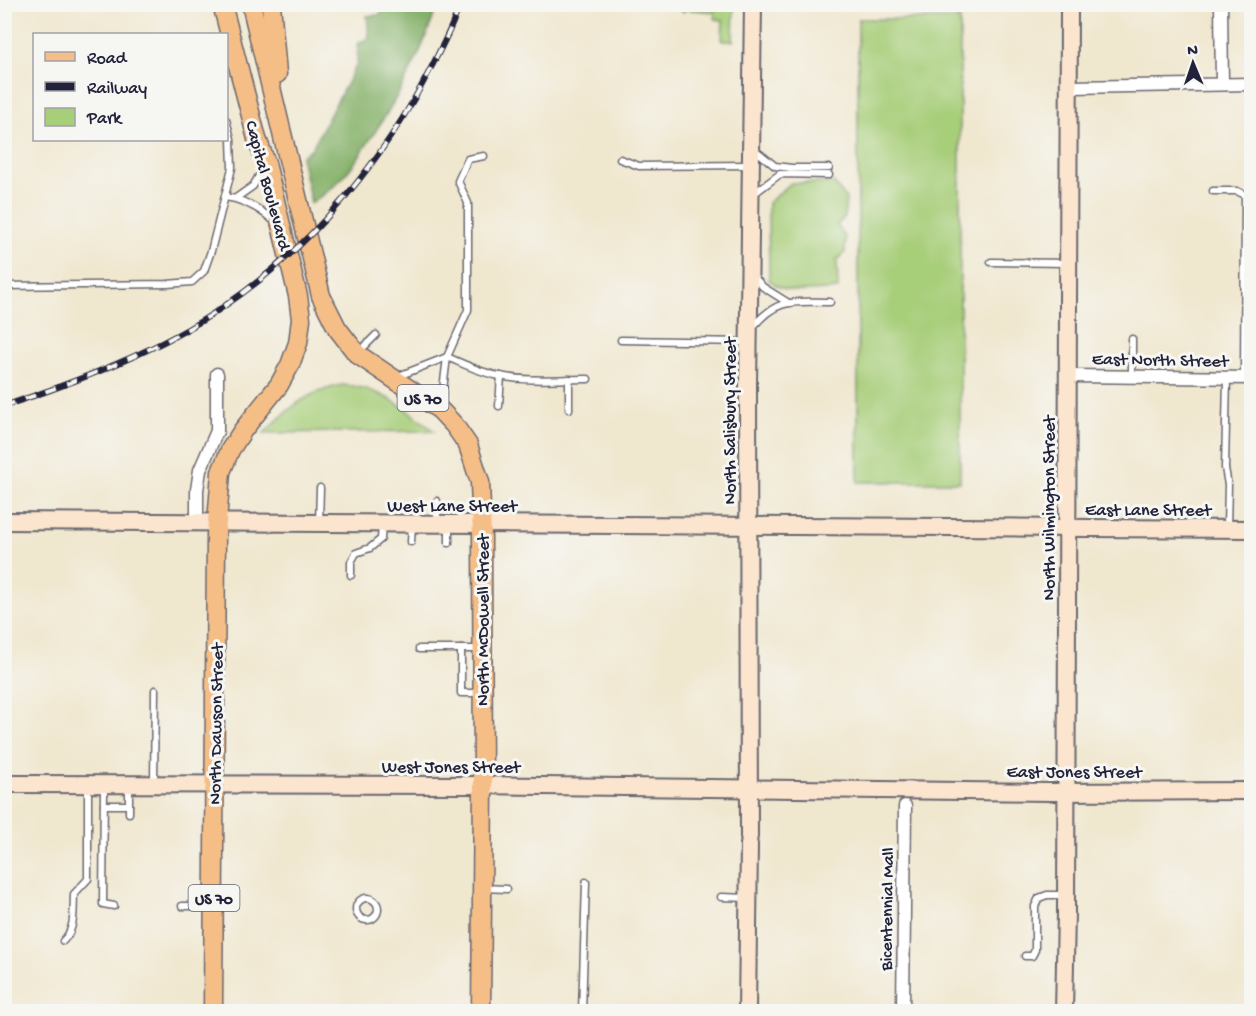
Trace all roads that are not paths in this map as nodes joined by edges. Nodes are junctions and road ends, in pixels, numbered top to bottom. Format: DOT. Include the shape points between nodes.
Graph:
graph roads {
  1 [pos="222,4"];
  2 [pos="252,4"];
  3 [pos="271,4"];
  4 [pos="753,4"];
  5 [pos="1070,4"];
  6 [pos="1221,4"];
  7 [pos="1222,84"];
  8 [pos="1251,84"];
  9 [pos="1071,87"];
  10 [pos="228,128"];
  11 [pos="281,132"];
  12 [pos="751,146"];
  13 [pos="484,156"];
  14 [pos="620,159"];
  15 [pos="266,163"];
  16 [pos="751,165"];
  17 [pos="1213,190"];
  18 [pos="750,196"];
  19 [pos="225,197"];
  20 [pos="236,198"];
  21 [pos="280,226"];
  22 [pos="991,262"];
  23 [pos="1069,263"];
  24 [pos="750,273"];
  25 [pos="4,286"];
  26 [pos="298,296"];
  27 [pos="321,296"];
  28 [pos="787,302"];
  29 [pos="830,302"];
  30 [pos="376,335"];
  31 [pos="749,337"];
  32 [pos="1132,339"];
  33 [pos="621,340"];
  34 [pos="357,354"];
  35 [pos="447,357"];
  36 [pos="217,374"];
  37 [pos="501,376"];
  38 [pos="1068,376"];
  39 [pos="1132,377"];
  40 [pos="393,378"];
  41 [pos="1227,378"];
  42 [pos="1248,378"];
  43 [pos="569,379"];
  44 [pos="588,379"];
  45 [pos="499,406"];
  46 [pos="568,409"];
  47 [pos="440,410"];
  48 [pos="217,431"];
  49 [pos="236,441"];
  50 [pos="320,488"];
  51 [pos="437,501"];
  52 [pos="4,521"];
  53 [pos="197,522"];
  54 [pos="217,522"];
  55 [pos="319,523"];
  56 [pos="382,524"];
  57 [pos="412,524"];
  58 [pos="443,524"];
  59 [pos="482,524"];
  60 [pos="747,526"];
  61 [pos="900,527"];
  62 [pos="1067,528"];
  63 [pos="1227,529"];
  64 [pos="1251,529"];
  65 [pos="411,542"];
  66 [pos="448,543"];
  67 [pos="351,575"];
  68 [pos="418,649"];
  69 [pos="461,649"];
  70 [pos="482,649"];
  71 [pos="155,690"];
  72 [pos="482,693"];
  73 [pos="4,784"];
  74 [pos="96,784"];
  75 [pos="129,784"];
  76 [pos="153,784"];
  77 [pos="214,784"];
  78 [pos="483,785"];
  79 [pos="749,787"];
  80 [pos="897,790"];
  81 [pos="1251,791"];
  82 [pos="1066,792"];
  83 [pos="104,805"];
  84 [pos="129,805"];
  85 [pos="905,806"];
  86 [pos="129,813"];
  87 [pos="586,882"];
  88 [pos="483,888"];
  89 [pos="507,889"];
  90 [pos="360,892"];
  91 [pos="1066,895"];
  92 [pos="721,897"];
  93 [pos="748,898"];
  94 [pos="356,905"];
  95 [pos="114,906"];
  96 [pos="182,906"];
  97 [pos="214,906"];
  98 [pos="63,941"];
  99 [pos="1025,956"];
  100 [pos="213,1011"];
  101 [pos="481,1011"];
  102 [pos="582,1011"];
  103 [pos="747,1011"];
  104 [pos="903,1011"];
  105 [pos="1064,1011"];
  1 -- 15 [label="main road, Capital Boulevard / US 70"];
  2 -- 11 [label="main road, Capital Boulevard / US 70"];
  3 -- 11 [label="main road"];
  4 -- 12 [label="street, North Salisbury Street"];
  5 -- 9 [label="street, North Wilmington Street"];
  6 -- 7 [label="street"];
  7 -- 8 [label="street"];
  7 -- 9 [label="street"];
  9 -- 23 [label="street, North Wilmington Street"];
  10 -- 19 [label="lane" via="232,168"];
  11 -- 27 [label="main road, Capital Boulevard / US 70"];
  12 -- 16 [label="street, North Salisbury Street"];
  12 -- 18 [label="lane" via="775,166 829,171 780,174"];
  13 -- 35 [label="lane" via="468,159 458,181 468,203 468,310"];
  14 -- 16 [label="lane" via="639,166"];
  15 -- 20 [label="lane" via="253,186"];
  15 -- 21 [label="main road, Capital Boulevard / US 70"];
  16 -- 18 [label="street, North Salisbury Street"];
  17 -- 42 [label="lane" via="1245,195"];
  18 -- 24 [label="street, North Salisbury Street"];
  19 -- 20 [label="lane"];
  19 -- 25 [label="lane" via="204,271 192,282"];
  20 -- 21 [label="lane"];
  21 -- 26 [label="main road, Capital Boulevard / US 70"];
  22 -- 23 [label="lane"];
  23 -- 38 [label="street, North Wilmington Street"];
  24 -- 28 [label="lane"];
  24 -- 31 [label="street, North Salisbury Street"];
  26 -- 49 [label="main road, North Dawson Street / US 70" via="301,319 290,365"];
  27 -- 34 [label="main road, North McDowell Street / US 70" via="337,328"];
  28 -- 29 [label="lane"];
  28 -- 31 [label="lane" via="763,314"];
  30 -- 34 [label="lane"];
  31 -- 33 [label="lane"];
  31 -- 60 [label="street, North Salisbury Street"];
  32 -- 39 [label="lane"];
  34 -- 40 [label="main road, North McDowell Street / US 70"];
  35 -- 37 [label="lane"];
  35 -- 40 [label="lane"];
  35 -- 47 [label="lane"];
  36 -- 48 [label="street"];
  37 -- 43 [label="lane"];
  37 -- 45 [label="lane"];
  38 -- 39 [label="street, East North Street"];
  38 -- 62 [label="street, North Wilmington Street"];
  39 -- 41 [label="street, East North Street"];
  40 -- 47 [label="main road, North McDowell Street / US 70"];
  41 -- 42 [label="street, East North Street"];
  41 -- 63 [label="lane"];
  43 -- 44 [label="lane"];
  43 -- 46 [label="lane"];
  47 -- 59 [label="main road, North McDowell Street / US 70" via="468,445 480,482"];
  48 -- 49 [label="lane"];
  48 -- 53 [label="street" via="200,470"];
  49 -- 54 [label="main road, North Dawson Street / US 70" via="221,472"];
  50 -- 55 [label="lane"];
  51 -- 58 [label="lane"];
  52 -- 53 [label="street, West Lane Street"];
  53 -- 54 [label="street, West Lane Street"];
  54 -- 55 [label="street, West Lane Street"];
  54 -- 77 [label="main road, North Dawson Street / US 70"];
  55 -- 56 [label="street, West Lane Street"];
  56 -- 57 [label="street, West Lane Street"];
  56 -- 67 [label="lane" via="381,539 356,553"];
  57 -- 58 [label="street, West Lane Street"];
  57 -- 65 [label="lane"];
  58 -- 59 [label="street, West Lane Street"];
  58 -- 66 [label="lane"];
  59 -- 60 [label="street, West Lane Street"];
  59 -- 70 [label="main road, North McDowell Street / US 70"];
  60 -- 61 [label="street, West Lane Street"];
  60 -- 79 [label="street, North Salisbury Street"];
  61 -- 62 [label="street, East Lane Street"];
  62 -- 63 [label="street, East Lane Street"];
  62 -- 82 [label="street, North Wilmington Street"];
  63 -- 64 [label="street, East Lane Street"];
  68 -- 69 [label="lane"];
  69 -- 70 [label="lane"];
  69 -- 72 [label="lane" via="461,693"];
  70 -- 72 [label="main road, North McDowell Street / US 70"];
  71 -- 76 [label="lane"];
  72 -- 78 [label="main road, North McDowell Street / US 70"];
  73 -- 74 [label="street, West Jones Street"];
  74 -- 75 [label="street, West Jones Street"];
  74 -- 83 [label="lane"];
  74 -- 98 [label="lane" via="88,879 74,894 72,926"];
  75 -- 76 [label="street, West Jones Street"];
  75 -- 84 [label="lane"];
  76 -- 77 [label="street, West Jones Street"];
  77 -- 78 [label="street, West Jones Street"];
  77 -- 97 [label="main road, North Dawson Street / US 70"];
  78 -- 79 [label="street, West Jones Street"];
  78 -- 88 [label="main road, North McDowell Street / US 70"];
  79 -- 80 [label="street, West Jones Street"];
  79 -- 93 [label="street, North Salisbury Street"];
  80 -- 82 [label="street, East Jones Street"];
  81 -- 82 [label="street, East Jones Street"];
  82 -- 91 [label="street, North Wilmington Street"];
  83 -- 84 [label="lane"];
  83 -- 95 [label="lane" via="103,904"];
  84 -- 86 [label="lane"];
  85 -- 104 [label="street, Bicentennial Mall"];
  87 -- 102 [label="lane"];
  88 -- 89 [label="lane"];
  88 -- 101 [label="main road, North McDowell Street / US 70"];
  90 -- 94 [label="lane"];
  91 -- 99 [label="lane" via="1047,894 1039,898 1035,906 1035,950 1032,956"];
  91 -- 105 [label="street, North Wilmington Street"];
  92 -- 93 [label="lane"];
  93 -- 103 [label="street, North Salisbury Street"];
  94 -- 94 [label="lane" via="370,898 382,910 365,921 356,914"];
  96 -- 97 [label="lane"];
  97 -- 100 [label="main road, North Dawson Street / US 70"];
}
